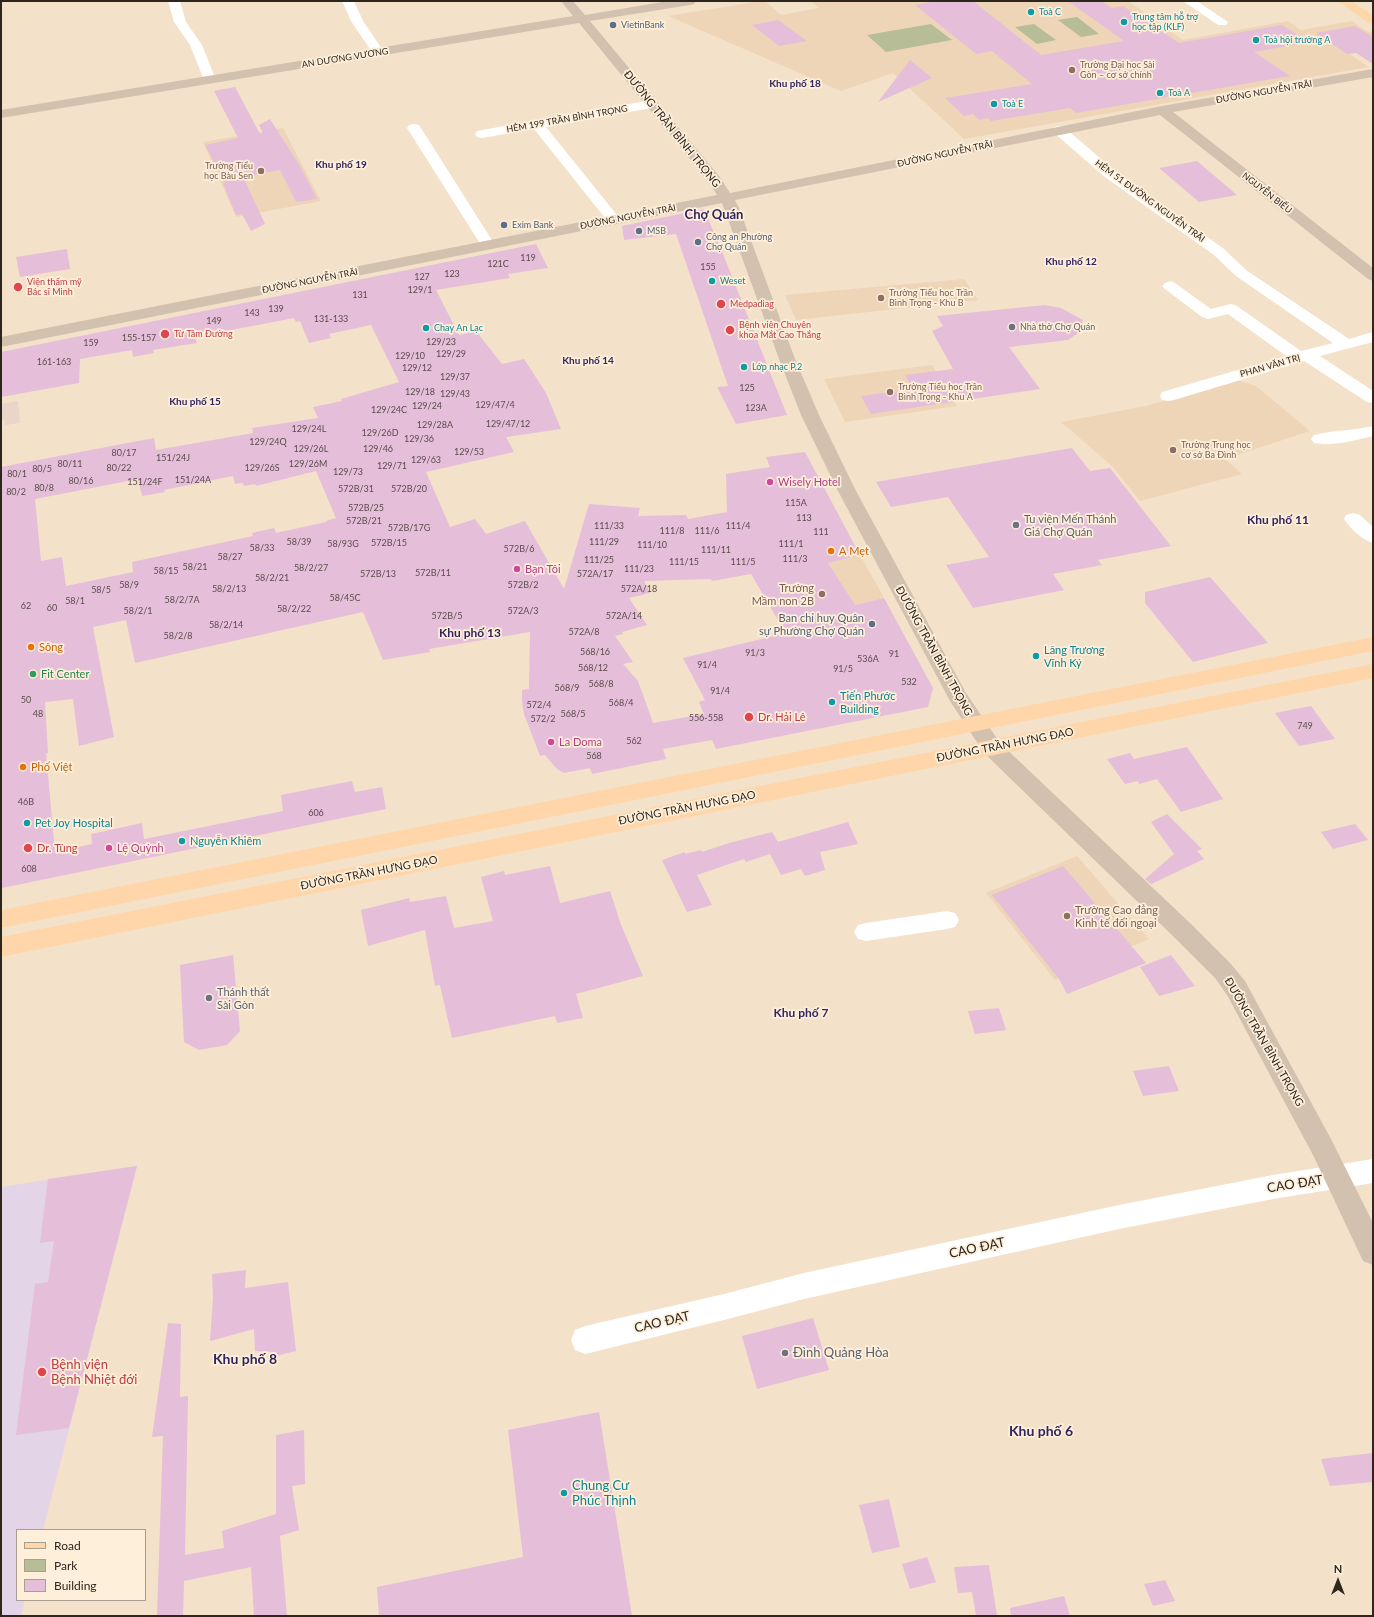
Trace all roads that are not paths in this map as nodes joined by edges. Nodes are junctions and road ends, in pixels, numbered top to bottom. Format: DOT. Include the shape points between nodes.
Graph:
graph roads {
  1 [pos="174,1"];
  2 [pos="348,1"];
  3 [pos="567,1"];
  4 [pos="690,1"];
  5 [pos="1189,1"];
  6 [pos="1343,1"];
  7 [pos="1359,1"];
  8 [pos="1373,9"];
  9 [pos="582,19"];
  10 [pos="1373,20"];
  11 [pos="1222,22"];
  12 [pos="378,52"];
  13 [pos="1373,73"];
  14 [pos="210,80"];
  15 [pos="652,104"];
  16 [pos="1162,110"];
  17 [pos="1,114"];
  18 [pos="537,124"];
  19 [pos="414,128"];
  20 [pos="1059,130"];
  21 [pos="482,134"];
  22 [pos="727,198"];
  23 [pos="614,220"];
  24 [pos="488,245"];
  25 [pos="1373,276"];
  26 [pos="1170,286"];
  27 [pos="1370,341"];
  28 [pos="1,342"];
  29 [pos="1346,344"];
  30 [pos="1303,356"];
  31 [pos="1168,396"];
  32 [pos="1373,398"];
  33 [pos="1373,431"];
  34 [pos="1320,439"];
  35 [pos="1353,519"];
  36 [pos="1373,537"];
  37 [pos="1373,644"];
  38 [pos="1373,671"];
  39 [pos="1210,676"];
  40 [pos="1230,700"];
  41 [pos="975,723"];
  42 [pos="992,748"];
  43 [pos="589,801"];
  44 [pos="598,826"];
  45 [pos="398,839"];
  46 [pos="404,865"];
  47 [pos="1,919"];
  48 [pos="947,920"];
  49 [pos="866,932"];
  50 [pos="1,947"];
  51 [pos="1373,1171"];
  52 [pos="1337,1177"];
  53 [pos="1373,1252"];
  54 [pos="585,1340"];
  1 -- 14 [label="street" via="180,22 196,44"];
  2 -- 12 [label="street" via="357,21"];
  3 -- 9 [label="main road, ĐƯỜNG TRẦN BÌNH TRỌNG"];
  4 -- 9 [label="main road, AN DƯƠNG VƯƠNG"];
  5 -- 11 [label="street"];
  6 -- 10 [label="main road"];
  7 -- 8 [label="main road"];
  9 -- 12 [label="main road, AN DƯƠNG VƯƠNG"];
  9 -- 15 [label="main road, ĐƯỜNG TRẦN BÌNH TRỌNG"];
  12 -- 14 [label="main road, AN DƯƠNG VƯƠNG"];
  13 -- 16 [label="main road, ĐƯỜNG NGUYỄN TRÃI"];
  14 -- 17 [label="main road, AN DƯƠNG VƯƠNG"];
  15 -- 18 [label="street, HẺM 199 TRẦN BÌNH TRỌNG"];
  15 -- 22 [label="main road, ĐƯỜNG TRẦN BÌNH TRỌNG"];
  16 -- 20 [label="main road, ĐƯỜNG NGUYỄN TRÃI"];
  16 -- 25 [label="main road, NGUYỄN BIỂU"];
  18 -- 21 [label="street, HẺM 199 TRẦN BÌNH TRỌNG"];
  18 -- 23 [label="street"];
  19 -- 24 [label="street"];
  20 -- 22 [label="main road, ĐƯỜNG NGUYỄN TRÃI"];
  20 -- 29 [label="street, HẺM 51 ĐƯỜNG NGUYỄN TRÃI" via="1110,174 1219,252 1241,273"];
  22 -- 23 [label="main road, ĐƯỜNG NGUYỄN TRÃI"];
  22 -- 41 [label="main road, ĐƯỜNG TRẦN BÌNH TRỌNG" via="810,414 847,491 924,636"];
  23 -- 24 [label="main road, ĐƯỜNG NGUYỄN TRÃI"];
  24 -- 28 [label="main road, ĐƯỜNG NGUYỄN TRÃI"];
  26 -- 30 [label="street" via="1208,314 1231,309"];
  27 -- 29 [label="street, PHAN VĂN TRỊ"];
  29 -- 30 [label="street, PHAN VĂN TRỊ"];
  30 -- 31 [label="street, PHAN VĂN TRỊ"];
  30 -- 32 [label="street"];
  33 -- 34 [label="street"];
  35 -- 36 [label="street"];
  37 -- 39 [label="main road"];
  38 -- 40 [label="main road, ĐƯỜNG TRẦN HƯNG ĐẠO"];
  39 -- 40 [label="main road"];
  39 -- 41 [label="main road"];
  40 -- 42 [label="main road, ĐƯỜNG TRẦN HƯNG ĐẠO"];
  41 -- 42 [label="main road, ĐƯỜNG TRẦN BÌNH TRỌNG"];
  41 -- 43 [label="main road"];
  42 -- 44 [label="main road, ĐƯỜNG TRẦN HƯNG ĐẠO"];
  42 -- 52 [label="main road, ĐƯỜNG TRẦN BÌNH TRỌNG" via="1184,930 1223,971 1236,988 1269,1047"];
  43 -- 44 [label="main road"];
  43 -- 45 [label="main road"];
  44 -- 46 [label="main road, ĐƯỜNG TRẦN HƯNG ĐẠO"];
  45 -- 46 [label="main road"];
  45 -- 47 [label="main road"];
  46 -- 50 [label="main road, ĐƯỜNG TRẦN HƯNG ĐẠO"];
  48 -- 49 [label="street"];
  51 -- 52 [label="street, CAO ĐẠT"];
  52 -- 53 [label="main road, ĐƯỜNG TRẦN BÌNH TRỌNG"];
  52 -- 54 [label="street, CAO ĐẠT" via="1103,1220 797,1288"];
}
